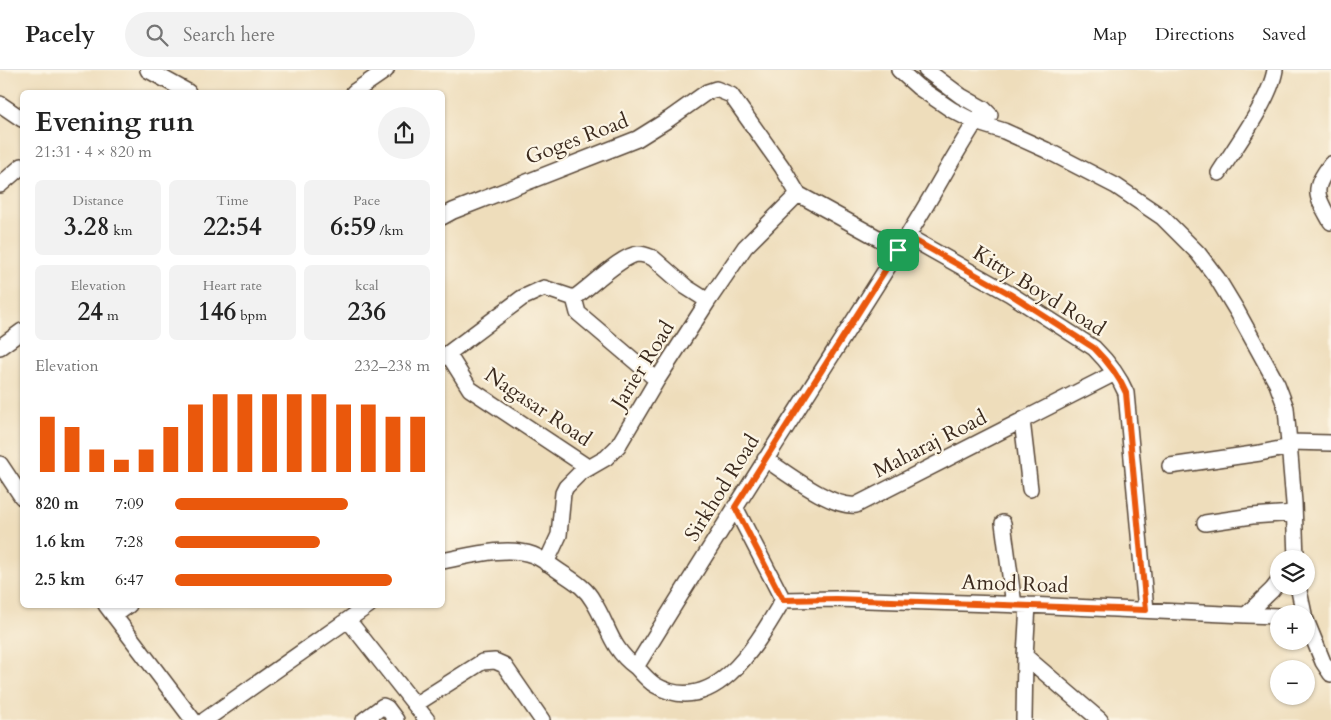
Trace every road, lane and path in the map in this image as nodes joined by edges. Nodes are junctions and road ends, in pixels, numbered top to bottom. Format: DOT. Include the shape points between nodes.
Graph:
graph roads {
  1 [pos="148,70"];
  2 [pos="386,70"];
  3 [pos="899,70"];
  4 [pos="926,70"];
  5 [pos="1275,70"];
  6 [pos="184,90"];
  7 [pos="357,90"];
  8 [pos="0,104"];
  9 [pos="980,116"];
  10 [pos="20,118"];
  11 [pos="1331,164"];
  12 [pos="20,168"];
  13 [pos="1219,173"];
  14 [pos="0,185"];
  15 [pos="798,194"];
  16 [pos="445,215"];
  17 [pos="1331,222"];
  18 [pos="907,236"];
  19 [pos="898,250"];
  20 [pos="574,298"];
  21 [pos="708,301"];
  22 [pos="20,332"];
  23 [pos="0,347"];
  24 [pos="445,356"];
  25 [pos="1115,373"];
  26 [pos="657,380"];
  27 [pos="1022,420"];
  28 [pos="1331,443"];
  29 [pos="1290,444"];
  30 [pos="765,459"];
  31 [pos="0,464"];
  32 [pos="1170,466"];
  33 [pos="590,468"];
  34 [pos="1030,489"];
  35 [pos="20,494"];
  36 [pos="735,507"];
  37 [pos="1294,513"];
  38 [pos="1003,523"];
  39 [pos="1205,523"];
  40 [pos="1295,550"];
  41 [pos="445,561"];
  42 [pos="546,563"];
  43 [pos="1270,592"];
  44 [pos="783,600"];
  45 [pos="1021,605"];
  46 [pos="365,608"];
  47 [pos="110,610"];
  48 [pos="1146,610"];
  49 [pos="1246,615"];
  50 [pos="1270,616"];
  51 [pos="348,620"];
  52 [pos="1315,644"];
  53 [pos="1024,656"];
  54 [pos="636,667"];
  55 [pos="1331,674"];
  56 [pos="416,704"];
  57 [pos="193,720"];
  58 [pos="205,720"];
  59 [pos="364,720"];
  60 [pos="396,720"];
  61 [pos="427,720"];
  62 [pos="542,720"];
  63 [pos="1024,720"];
  64 [pos="1100,720"];
  1 -- 6 [label="street"];
  2 -- 7 [label="street"];
  3 -- 9 [label="street" via="952,110"];
  4 -- 9 [label="street" via="961,96"];
  5 -- 13 [label="street" via="1266,97"];
  8 -- 10 [label="street"];
  9 -- 18 [label="street, Sirkhod Road"];
  9 -- 29 [label="street" via="1116,186 1162,217 1198,253 1237,311 1277,384 1286,408"];
  11 -- 17 [label="street" via="1317,190 1319,201"];
  12 -- 14 [label="street"];
  15 -- 16 [label="street, Goges Road" via="731,95 716,89 637,139"];
  15 -- 19 [label="street"];
  15 -- 21 [label="street, Jarier Road" via="745,247"];
  18 -- 19 [label="street, Sirkhod Road"];
  18 -- 25 [label="street, Kitty Boyd Road" via="1055,322 1094,348"];
  19 -- 30 [label="street, Sirkhod Road"];
  20 -- 21 [label="street" via="626,258 639,254 653,258 686,287"];
  20 -- 24 [label="street" via="550,289 538,290 522,298"];
  20 -- 26 [label="street" via="578,313"];
  21 -- 26 [label="street, Jarier Road"];
  22 -- 23 [label="street"];
  24 -- 33 [label="street, Nagasar Road" via="470,389"];
  25 -- 27 [label="street, Maharaj Road"];
  25 -- 48 [label="street, Kitty Boyd Road" via="1126,393"];
  26 -- 33 [label="street, Jarier Road" via="618,446"];
  27 -- 30 [label="street, Maharaj Road" via="856,505 848,506 832,500"];
  27 -- 34 [label="street"];
  28 -- 29 [label="street"];
  29 -- 32 [label="street" via="1260,453"];
  29 -- 37 [label="street"];
  30 -- 36 [label="street, Sirkhod Road"];
  31 -- 35 [label="street"];
  33 -- 42 [label="street, Jarier Road" via="574,478 563,493 559,535"];
  36 -- 44 [label="street"];
  36 -- 54 [label="street, Sirkhod Road"];
  37 -- 39 [label="street"];
  37 -- 40 [label="street"];
  38 -- 45 [label="street"];
  41 -- 42 [label="street" via="504,552 531,554"];
  42 -- 54 [label="street" via="583,588 614,645"];
  43 -- 49 [label="street"];
  44 -- 45 [label="street, Amod Road"];
  44 -- 54 [label="street" via="748,654 730,674 708,689 690,693 671,692 654,684"];
  45 -- 48 [label="street, Amod Road"];
  45 -- 53 [label="street"];
  46 -- 51 [label="street"];
  47 -- 57 [label="street"];
  48 -- 49 [label="street, Amod Road"];
  49 -- 50 [label="street, Amod Road"];
  51 -- 56 [label="street"];
  51 -- 58 [label="street"];
  52 -- 55 [label="street"];
  53 -- 63 [label="street"];
  53 -- 64 [label="street"];
  56 -- 61 [label="street"];
  56 -- 62 [label="street" via="482,662 495,660 504,666"];
  59 -- 60 [label="street" via="383,706"];
}
